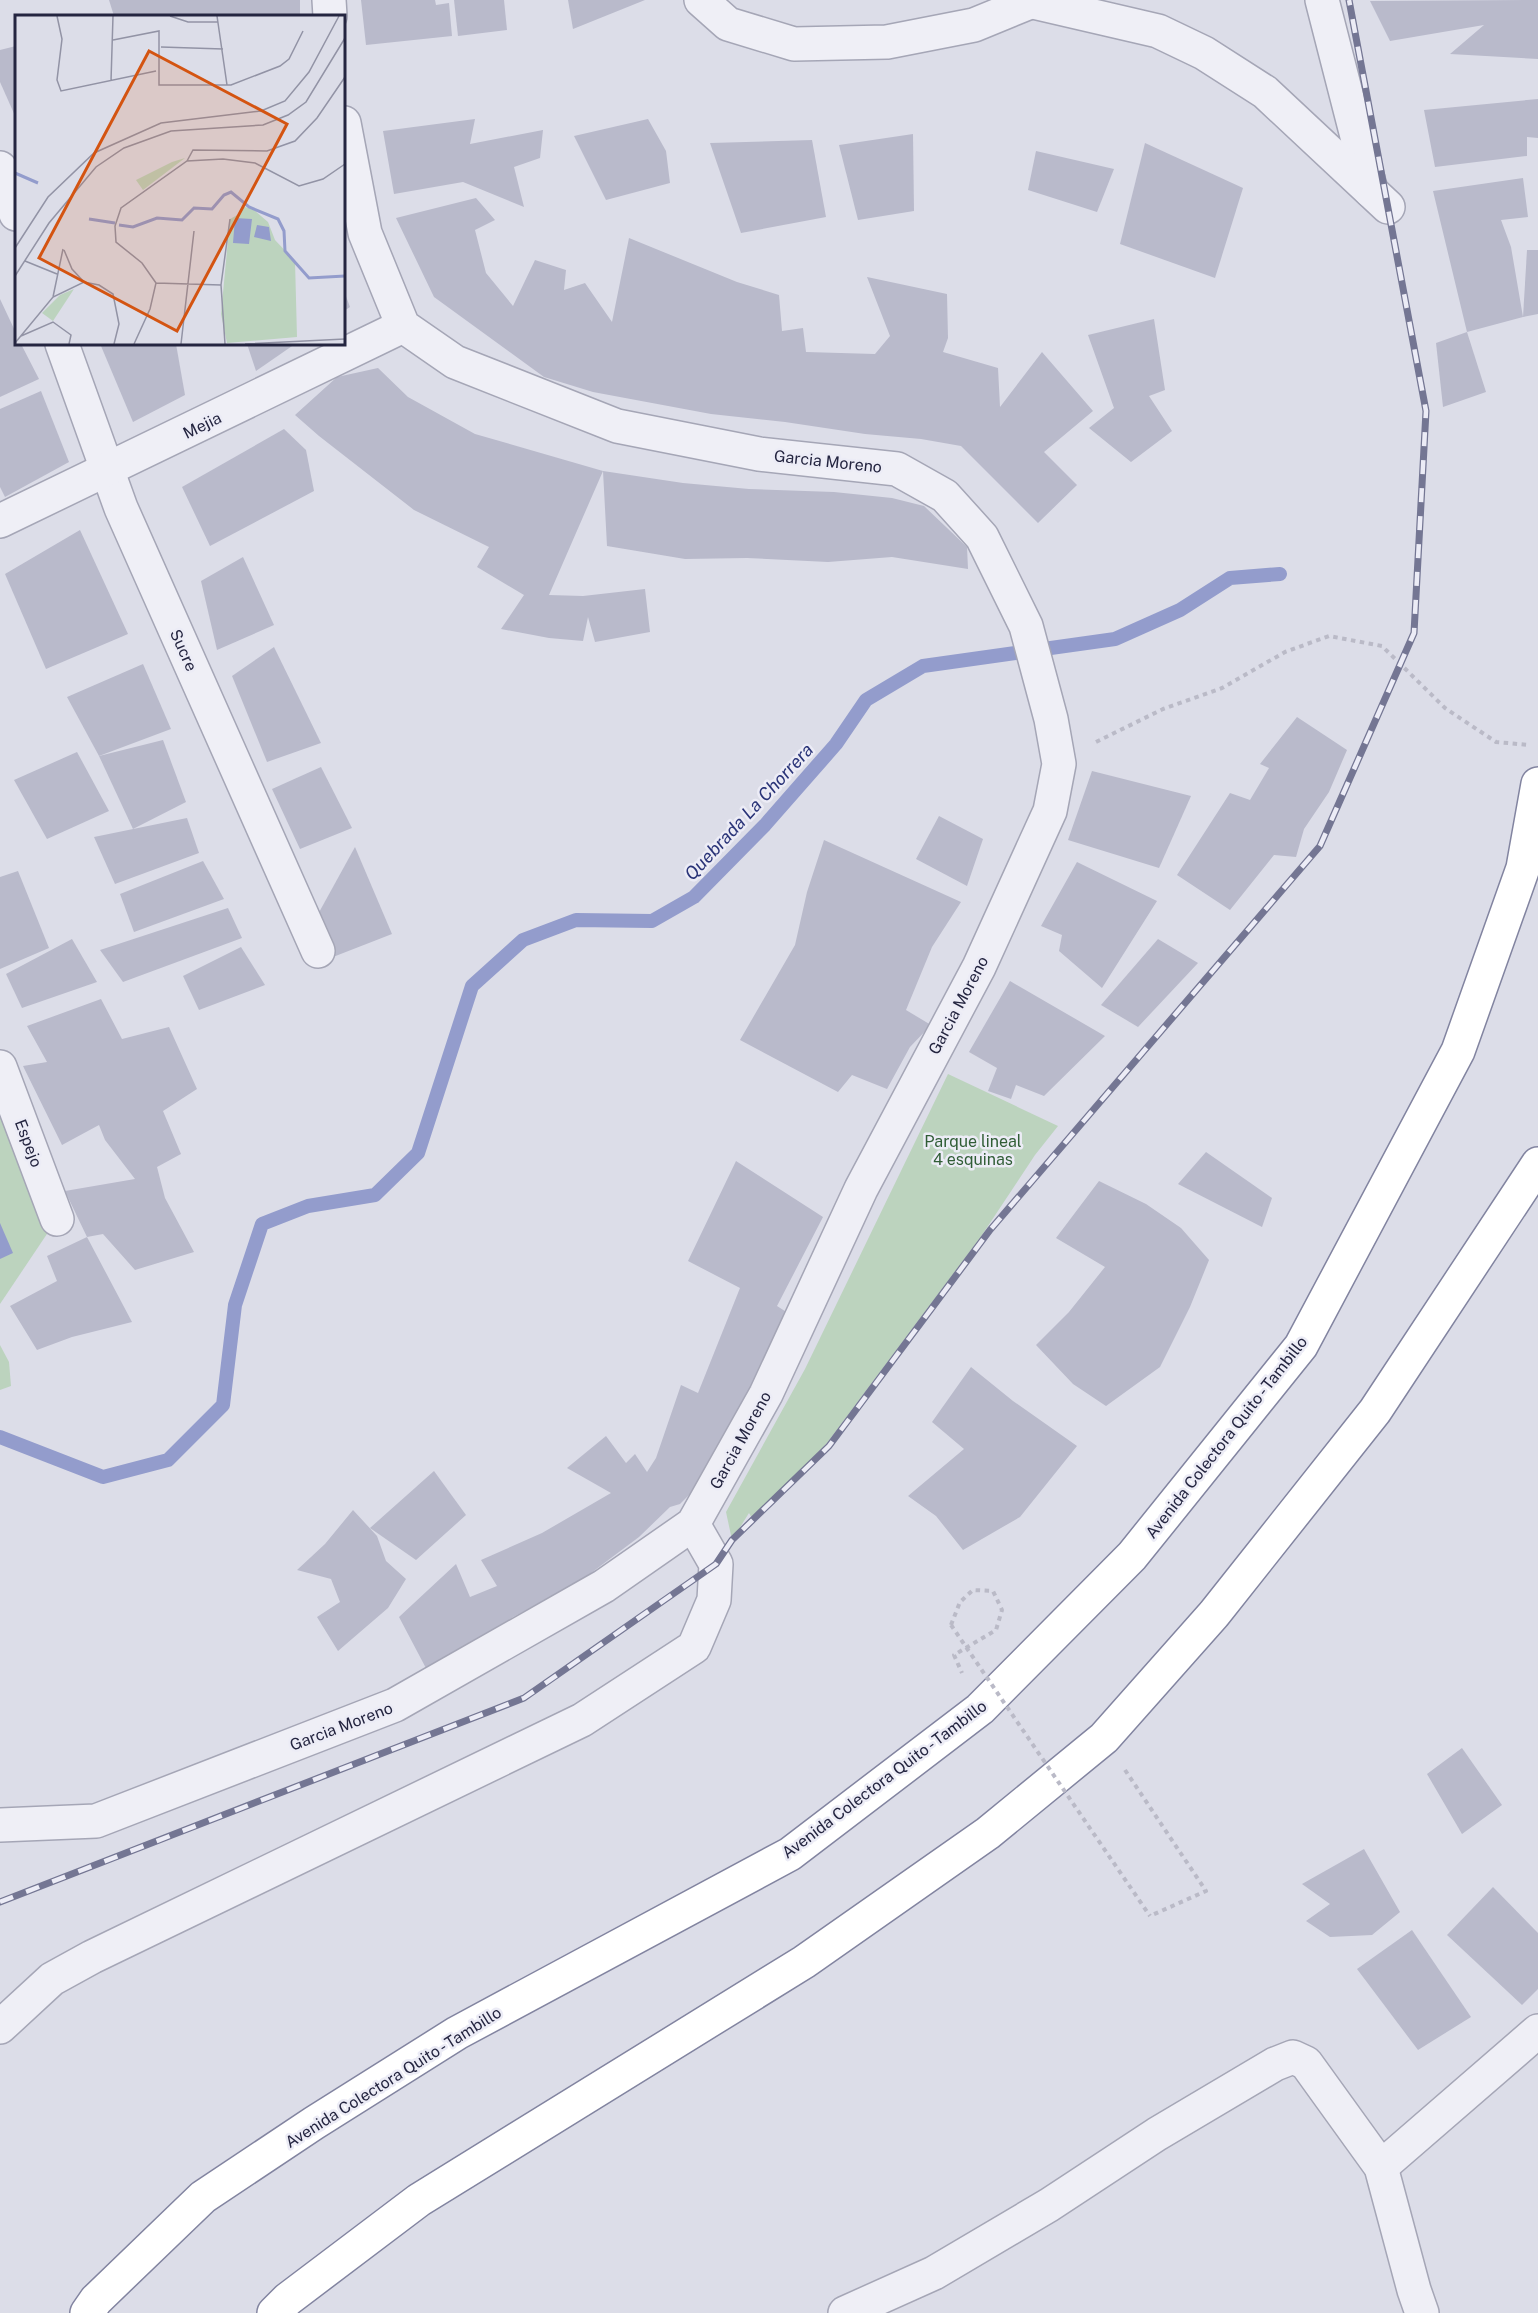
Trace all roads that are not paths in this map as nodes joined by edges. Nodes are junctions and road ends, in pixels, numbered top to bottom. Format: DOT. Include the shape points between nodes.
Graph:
graph roads {
  1 [pos="329,0"];
  2 [pos="701,0"];
  3 [pos="1322,0"];
  4 [pos="1034,1"];
  5 [pos="330,15"];
  6 [pos="345,128"];
  7 [pos="0,168"];
  8 [pos="15,211"];
  9 [pos="403,326"];
  10 [pos="62,345"];
  11 [pos="107,471"];
  12 [pos="0,521"];
  13 [pos="1538,784"];
  14 [pos="318,951"];
  15 [pos="0,1067"];
  16 [pos="1538,1164"];
  17 [pos="57,1219"];
  18 [pos="693,1524"];
  19 [pos="0,1825"];
  20 [pos="0,2027"];
  21 [pos="1538,2031"];
  22 [pos="1381,2167"];
  23 [pos="87,2313"];
  24 [pos="274,2313"];
  25 [pos="845,2313"];
  26 [pos="1422,2313"];
  1 -- 5 [label="street"];
  2 -- 4 [label="street" via="728,24 794,44 887,42 974,25"];
  3 -- 4 [label="street" via="1379,199 1265,92 1204,53 1158,31"];
  6 -- 9 [label="street" via="364,233"];
  7 -- 8 [label="street"];
  9 -- 11 [label="street, Mejia"];
  9 -- 18 [label="street, Garcia Moreno" via="455,362 617,426 759,454 897,469 945,496 982,537 1026,626 1051,718 1059,764 1050,811 979,967 861,1189 766,1394"];
  10 -- 11 [label="street, Sucre"];
  11 -- 12 [label="street, Mejia"];
  11 -- 14 [label="street, Sucre"];
  13 -- 23 [label="highway, Avenida Colectora Quito - Tambillo" via="1522,867 1458,1051 1301,1346 1132,1556 980,1709 790,1854 458,2033 314,2123 203,2197"];
  15 -- 17 [label="street, Espejo"];
  16 -- 24 [label="highway" via="1375,1411 1214,1614 1104,1738 988,1833 804,1962 419,2200 288,2298"];
  18 -- 19 [label="street, Garcia Moreno" via="604,1586 396,1705 96,1821"];
  18 -- 20 [label="street" via="716,1564 714,1600 694,1647 582,1720 92,1957 52,1979"];
  21 -- 22 [label="street"];
  22 -- 25 [label="street" via="1306,2063 1293,2057 1167,2128 1049,2205 934,2272"];
  22 -- 26 [label="street"];
}
